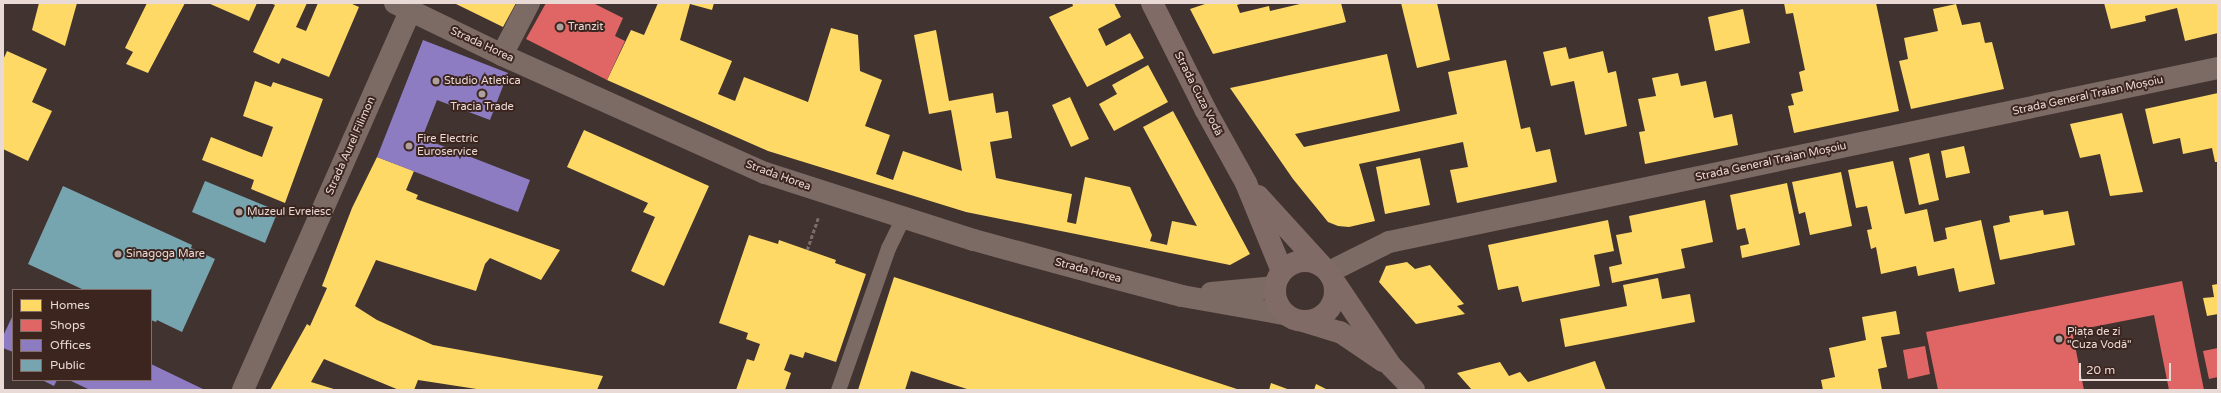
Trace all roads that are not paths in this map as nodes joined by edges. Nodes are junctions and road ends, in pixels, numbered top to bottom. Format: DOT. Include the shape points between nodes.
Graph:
graph roads {
  1 [pos="530,3"];
  2 [pos="1152,3"];
  3 [pos="403,7"];
  4 [pos="502,55"];
  5 [pos="2218,68"];
  6 [pos="1246,183"];
  7 [pos="903,217"];
  8 [pos="1328,273"];
  9 [pos="1278,279"];
  10 [pos="1182,296"];
  11 [pos="1293,317"];
  12 [pos="1390,366"];
  13 [pos="243,390"];
  14 [pos="838,390"];
  15 [pos="1414,390"];
  1 -- 4 [label="street"];
  2 -- 6 [label="main road, Strada Cuza Vodă" via="1205,109"];
  3 -- 4 [label="street, Strada Horea"];
  3 -- 13 [label="street, Strada Aurel Filimon"];
  4 -- 7 [label="street, Strada Horea" via="765,173"];
  5 -- 8 [label="street, Strada General Traian Moșoiu" via="1389,242"];
  6 -- 8 [label="main road, Strada Cuza Vodă"];
  6 -- 9 [label="main road, Strada Cuza Vodă"];
  7 -- 10 [label="street, Strada Horea" via="974,240"];
  7 -- 14 [label="lane" via="888,248"];
  8 -- 9 [label="main road" via="1300,261 1290,264"];
  8 -- 11 [label="main road" via="1336,294 1325,314 1314,320"];
  8 -- 12 [label="main road, Strada Cuza Vodă"];
  9 -- 10 [label="street, Strada Horea"];
  9 -- 11 [label="main road" via="1275,297"];
  10 -- 11 [label="street, Strada Horea"];
  11 -- 12 [label="main road, Strada Cuza Vodă" via="1340,332"];
  12 -- 15 [label="main road, Strada Cuza Vodă"];
}
